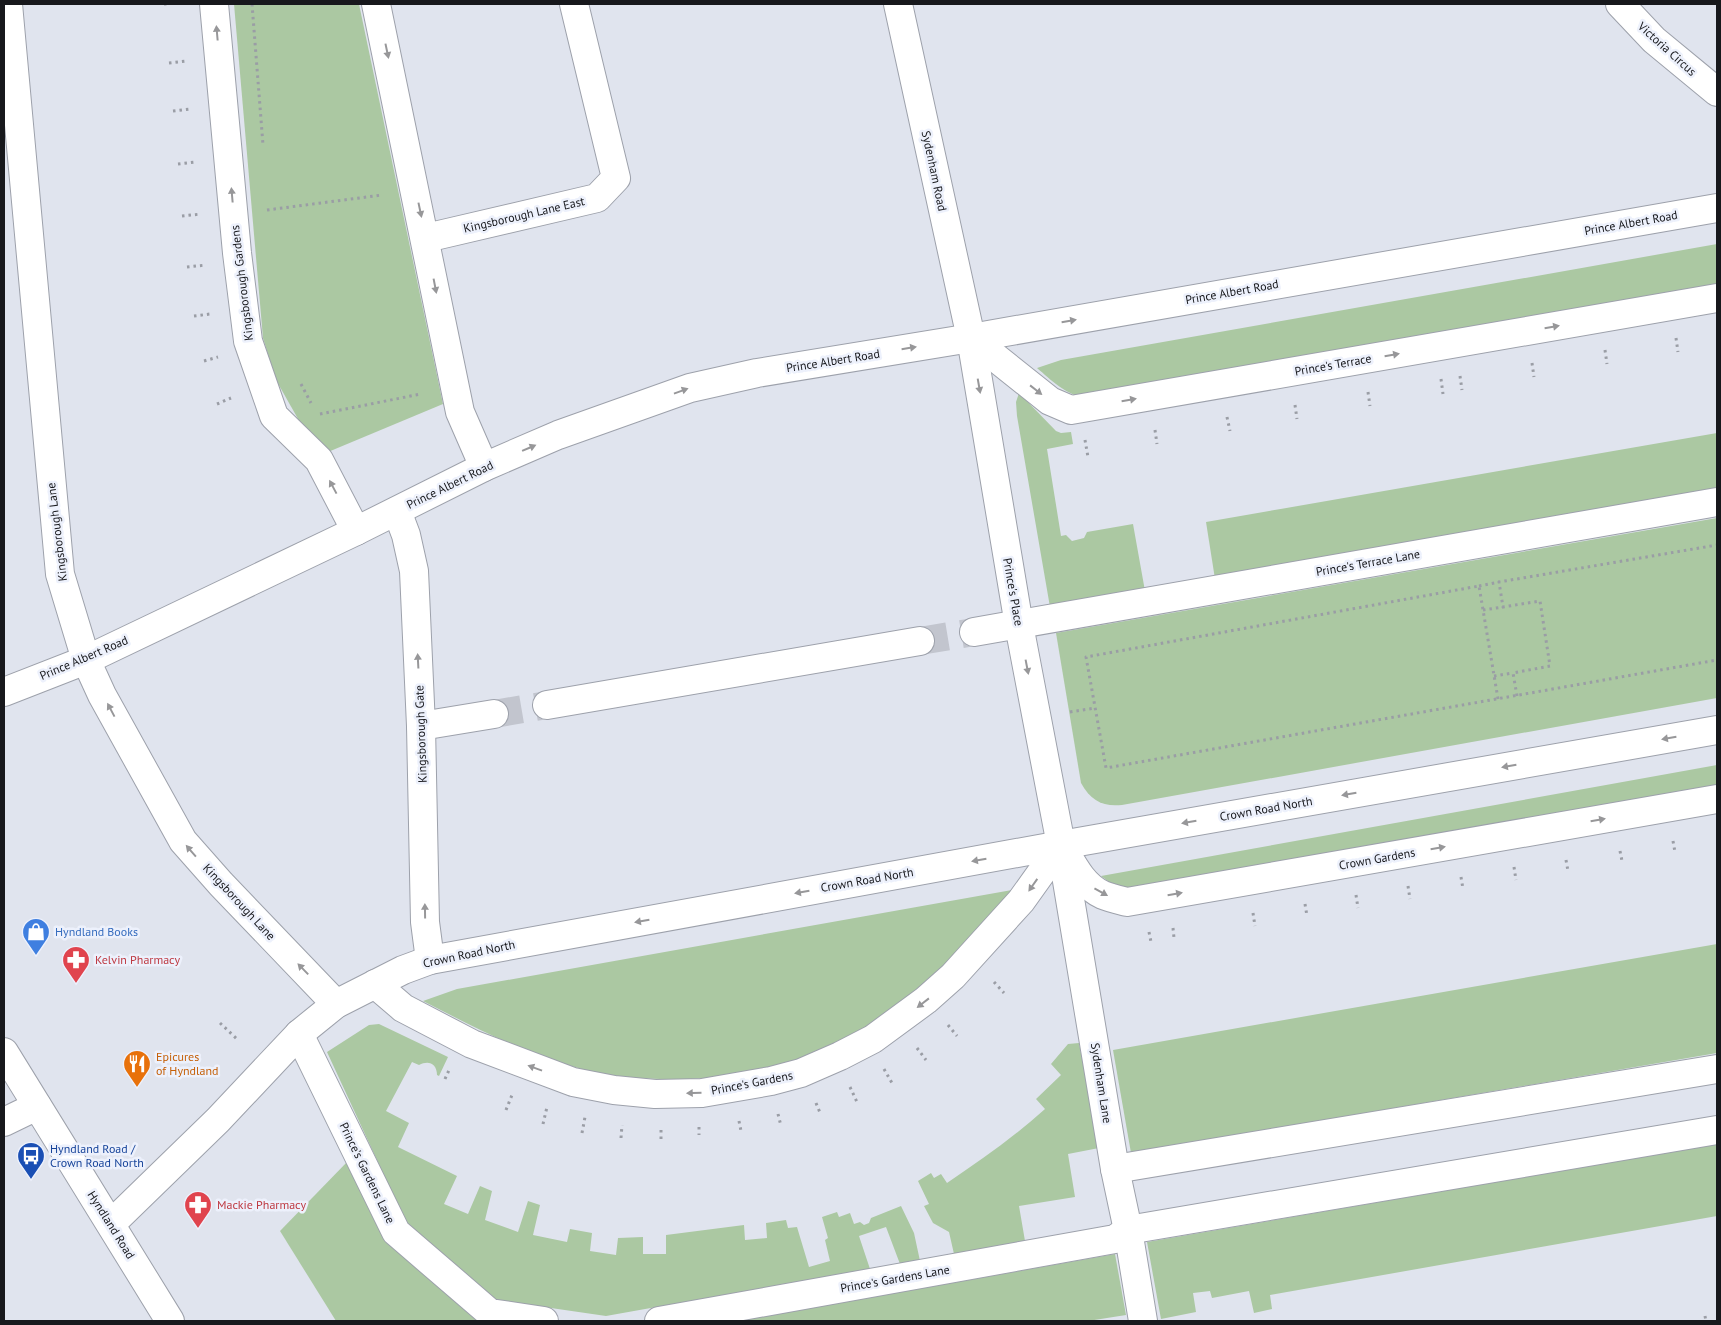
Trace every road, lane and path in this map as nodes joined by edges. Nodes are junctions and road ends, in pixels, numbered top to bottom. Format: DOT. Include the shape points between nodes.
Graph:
graph roads {
  1 [pos="8,4"];
  2 [pos="164,4"];
  3 [pos="170,4"];
  4 [pos="214,4"];
  5 [pos="252,4"];
  6 [pos="376,4"];
  7 [pos="574,4"];
  8 [pos="898,4"];
  9 [pos="1620,4"];
  10 [pos="188,61"];
  11 [pos="169,63"];
  12 [pos="1717,92"];
  13 [pos="193,109"];
  14 [pos="173,111"];
  15 [pos="264,151"];
  16 [pos="198,162"];
  17 [pos="178,164"];
  18 [pos="379,186"];
  19 [pos="416,191"];
  20 [pos="381,195"];
  21 [pos="1717,208"];
  22 [pos="268,210"];
  23 [pos="234,212"];
  24 [pos="202,214"];
  25 [pos="182,216"];
  26 [pos="269,219"];
  27 [pos="426,238"];
  28 [pos="207,265"];
  29 [pos="187,267"];
  30 [pos="1717,298"];
  31 [pos="212,314"];
  32 [pos="194,316"];
  33 [pos="971,338"];
  34 [pos="1531,356"];
  35 [pos="219,357"];
  36 [pos="204,361"];
  37 [pos="1459,369"];
  38 [pos="1440,372"];
  39 [pos="1534,377"];
  40 [pos="298,380"];
  41 [pos="1367,386"];
  42 [pos="1462,390"];
  43 [pos="422,394"];
  44 [pos="1443,394"];
  45 [pos="231,398"];
  46 [pos="1294,398"];
  47 [pos="217,404"];
  48 [pos="312,406"];
  49 [pos="1370,406"];
  50 [pos="1226,410"];
  51 [pos="317,415"];
  52 [pos="1297,419"];
  53 [pos="1154,423"];
  54 [pos="1230,431"];
  55 [pos="1084,435"];
  56 [pos="1157,444"];
  57 [pos="1088,457"];
  58 [pos="484,467"];
  59 [pos="1717,502"];
  60 [pos="397,510"];
  61 [pos="356,531"];
  62 [pos="1717,545"];
  63 [pos="1499,582"];
  64 [pos="1479,586"];
  65 [pos="1503,607"];
  66 [pos="1483,610"];
  67 [pos="1019,625"];
  68 [pos="974,632"];
  69 [pos="920,641"];
  70 [pos="86,660"];
  71 [pos="1717,660"];
  72 [pos="1513,673"];
  73 [pos="1494,676"];
  74 [pos="4,692"];
  75 [pos="1518,696"];
  76 [pos="1498,699"];
  77 [pos="547,705"];
  78 [pos="494,714"];
  79 [pos="421,726"];
  80 [pos="1717,730"];
  81 [pos="1717,799"];
  82 [pos="1062,845"];
  83 [pos="430,960"];
  84 [pos="990,978"];
  85 [pos="375,984"];
  86 [pos="1004,993"];
  87 [pos="336,1004"];
  88 [pos="943,1019"];
  89 [pos="220,1023"];
  90 [pos="298,1034"];
  91 [pos="957,1036"];
  92 [pos="238,1040"];
  93 [pos="912,1042"];
  94 [pos="4,1052"];
  95 [pos="926,1060"];
  96 [pos="1717,1069"];
  97 [pos="847,1082"];
  98 [pos="512,1094"];
  99 [pos="549,1099"];
  100 [pos="857,1102"];
  101 [pos="37,1106"];
  102 [pos="506,1110"];
  103 [pos="623,1116"];
  104 [pos="4,1122"];
  105 [pos="544,1124"];
  106 [pos="1717,1130"];
  107 [pos="621,1138"];
  108 [pos="1115,1169"];
  109 [pos="110,1224"];
  110 [pos="1128,1230"];
  111 [pos="1141,1312"];
  112 [pos="1705,1316"];
  113 [pos="170,1321"];
  114 [pos="544,1321"];
  115 [pos="659,1321"];
  116 [pos="1706,1321"];
  1 -- 70 [label="street, Kingsborough Lane" via="60,574"];
  2 -- 3 [label="path"];
  23 -- 4 [label="street, Kingsborough Gardens, one-way"];
  5 -- 15 [label="path"];
  6 -- 19 [label="street, one-way"];
  7 -- 27 [label="street, Kingsborough Lane East" via="616,178 597,198"];
  8 -- 33 [label="street, Sydenham Road"];
  9 -- 12 [label="street, Victoria Circus" via="1654,40"];
  10 -- 11 [label="path"];
  13 -- 14 [label="path"];
  16 -- 17 [label="path"];
  18 -- 20 [label="path"];
  19 -- 20 [label="path"];
  19 -- 27 [label="street, one-way"];
  20 -- 22 [label="path"];
  33 -- 21 [label="street, Prince Albert Road, one-way"];
  22 -- 23 [label="path"];
  22 -- 26 [label="path"];
  61 -- 23 [label="street, Kingsborough Gardens, one-way" via="319,460 274,416 248,341"];
  24 -- 25 [label="path"];
  27 -- 58 [label="street, one-way" via="460,412"];
  28 -- 29 [label="path"];
  33 -- 30 [label="street, Prince's Terrace, one-way" via="1050,401 1071,410"];
  31 -- 32 [label="path"];
  58 -- 33 [label="street, Prince Albert Road, one-way" via="558,435 690,388 757,373"];
  33 -- 67 [label="street, Prince's Place, one-way"];
  34 -- 39 [label="path"];
  35 -- 36 [label="path"];
  37 -- 42 [label="path"];
  38 -- 44 [label="path"];
  40 -- 48 [label="path"];
  41 -- 49 [label="path"];
  43 -- 51 [label="path"];
  45 -- 47 [label="path"];
  46 -- 52 [label="path"];
  50 -- 54 [label="path"];
  53 -- 56 [label="path"];
  55 -- 57 [label="path"];
  58 -- 60 [label="street, Prince Albert Road"];
  59 -- 67 [label="street, Prince's Terrace Lane"];
  60 -- 61 [label="street, Prince Albert Road"];
  79 -- 60 [label="street, Kingsborough Gate, one-way" via="414,571"];
  61 -- 70 [label="street, Prince Albert Road"];
  62 -- 63 [label="path"];
  63 -- 64 [label="path"];
  63 -- 65 [label="path"];
  64 -- 66 [label="path"];
  64 -- 76 [label="path" via="1086,657 1106,768"];
  65 -- 66 [label="path"];
  65 -- 72 [label="path" via="1540,600 1550,666"];
  66 -- 73 [label="path"];
  67 -- 68 [label="street, Prince's Terrace Lane"];
  67 -- 82 [label="street, Prince's Place, one-way"];
  69 -- 77 [label="street"];
  70 -- 74 [label="street, Prince Albert Road"];
  87 -- 70 [label="street, Kingsborough Lane, one-way" via="183,841"];
  71 -- 75 [label="path"];
  72 -- 73 [label="path"];
  72 -- 75 [label="path"];
  73 -- 76 [label="path"];
  75 -- 76 [label="path"];
  78 -- 79 [label="street"];
  83 -- 79 [label="street, Kingsborough Gate, one-way" via="425,922"];
  80 -- 82 [label="street, Crown Road North, one-way"];
  82 -- 81 [label="street, Crown Gardens, one-way" via="1076,872 1089,885 1102,895 1126,902"];
  82 -- 83 [label="street, Crown Road North, one-way"];
  82 -- 85 [label="street, Prince's Gardens, one-way" via="1021,901 953,976 926,1000 856,1048 802,1072 771,1081 702,1093 655,1094 572,1082 472,1044 403,1008"];
  82 -- 108 [label="street, Sydenham Lane"];
  83 -- 85 [label="street, Crown Road North"];
  84 -- 86 [label="path"];
  85 -- 87 [label="street, Crown Road North"];
  87 -- 90 [label="street, Crown Road North"];
  88 -- 91 [label="path"];
  89 -- 92 [label="path"];
  90 -- 109 [label="street, Crown Road North" via="218,1120"];
  90 -- 114 [label="street, Prince's Gardens Lane" via="396,1232 490,1313"];
  93 -- 95 [label="path"];
  94 -- 101 [label="street, Hyndland Road"];
  96 -- 108 [label="street"];
  97 -- 100 [label="path"];
  98 -- 102 [label="path"];
  99 -- 105 [label="path"];
  101 -- 104 [label="street"];
  101 -- 109 [label="street, Hyndland Road"];
  103 -- 107 [label="path"];
  106 -- 110 [label="street, Prince's Gardens Lane"];
  108 -- 110 [label="street, Sydenham Lane"];
  109 -- 113 [label="street, Hyndland Road"];
  110 -- 111 [label="street, Sydenham Lane"];
  110 -- 115 [label="street, Prince's Gardens Lane" via="1114,1239"];
  112 -- 116 [label="path"];
}
